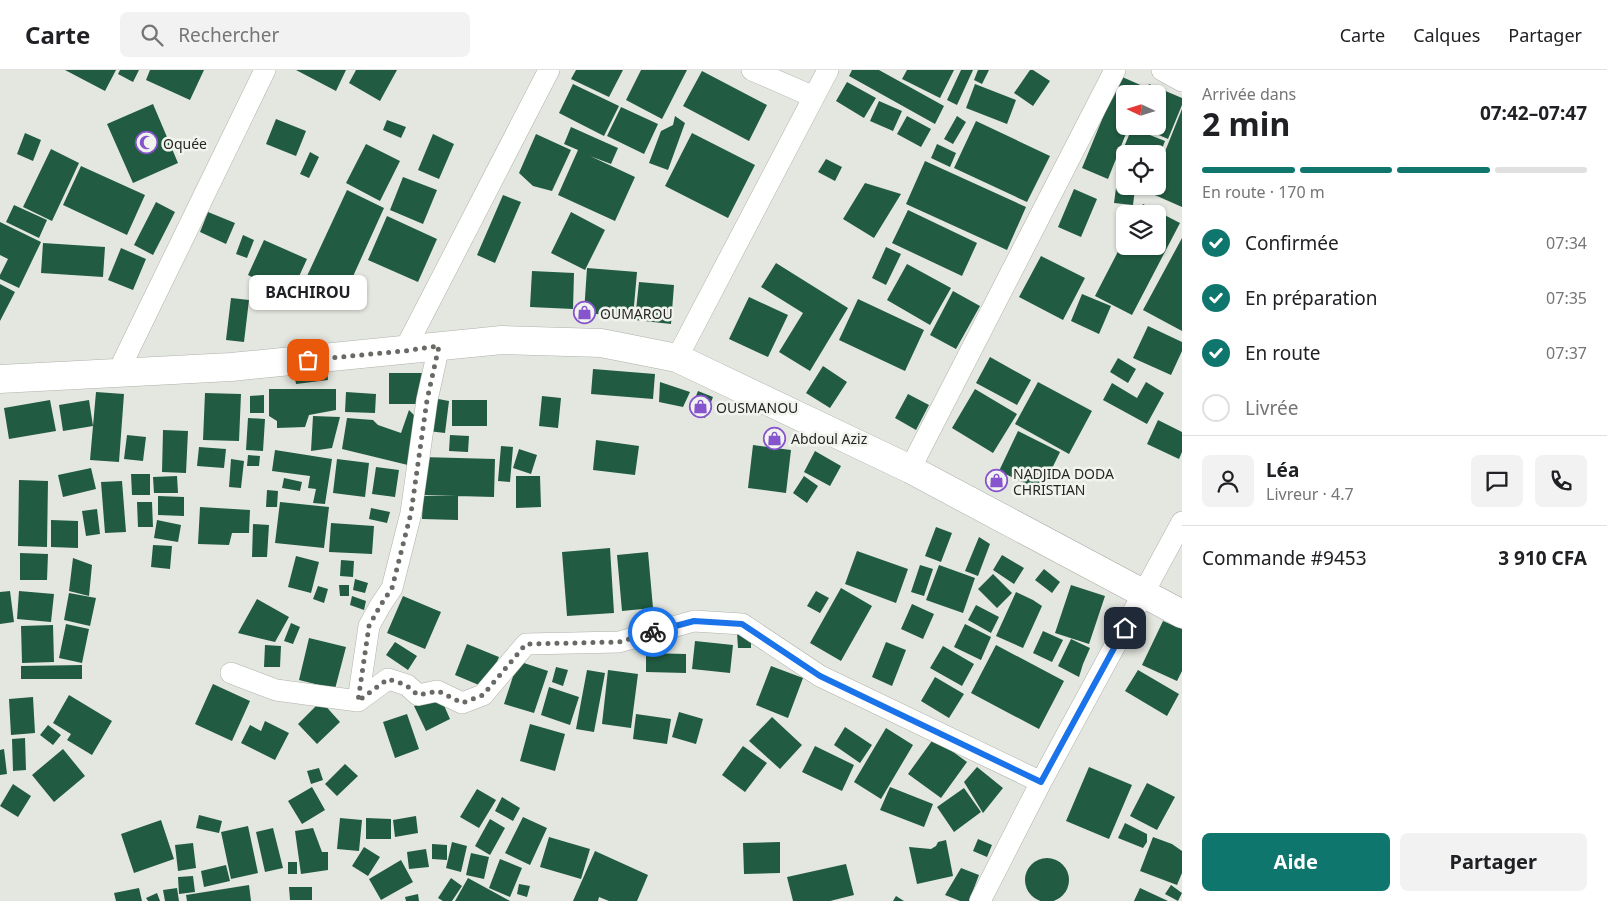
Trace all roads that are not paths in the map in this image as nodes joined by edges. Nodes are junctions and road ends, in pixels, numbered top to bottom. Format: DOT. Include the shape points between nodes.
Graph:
graph roads {
  1 [pos="265,70"];
  2 [pos="548,70"];
  3 [pos="752,70"];
  4 [pos="828,70"];
  5 [pos="1115,70"];
  6 [pos="1162,70"];
  7 [pos="1182,81"];
  8 [pos="814,97"];
  9 [pos="439,346"];
  10 [pos="404,351"];
  11 [pos="678,358"];
  12 [pos="118,372"];
  13 [pos="0,379"];
  14 [pos="910,469"];
  15 [pos="1182,522"];
  16 [pos="1144,594"];
  17 [pos="1182,614"];
  18 [pos="231,673"];
  19 [pos="358,701"];
  20 [pos="1041,782"];
  21 [pos="980,901"];
  1 -- 12 [label="street"];
  2 -- 10 [label="street"];
  3 -- 8 [label="street"];
  4 -- 8 [label="street"];
  5 -- 14 [label="street"];
  6 -- 7 [label="street"];
  8 -- 11 [label="street"];
  9 -- 10 [label="street"];
  9 -- 11 [label="street" via="502,340 601,343"];
  9 -- 19 [label="street" via="427,400 411,513 392,588 369,626"];
  10 -- 12 [label="street" via="231,367"];
  11 -- 14 [label="street"];
  12 -- 13 [label="street"];
  14 -- 16 [label="street"];
  15 -- 16 [label="street"];
  16 -- 17 [label="street"];
  16 -- 20 [label="street"];
  18 -- 19 [label="street" via="276,690"];
  19 -- 20 [label="street" via="388,679 406,685 418,695 438,691 462,703 483,695 526,644 619,642 694,621 742,624 820,676"];
  20 -- 21 [label="street"];
}
